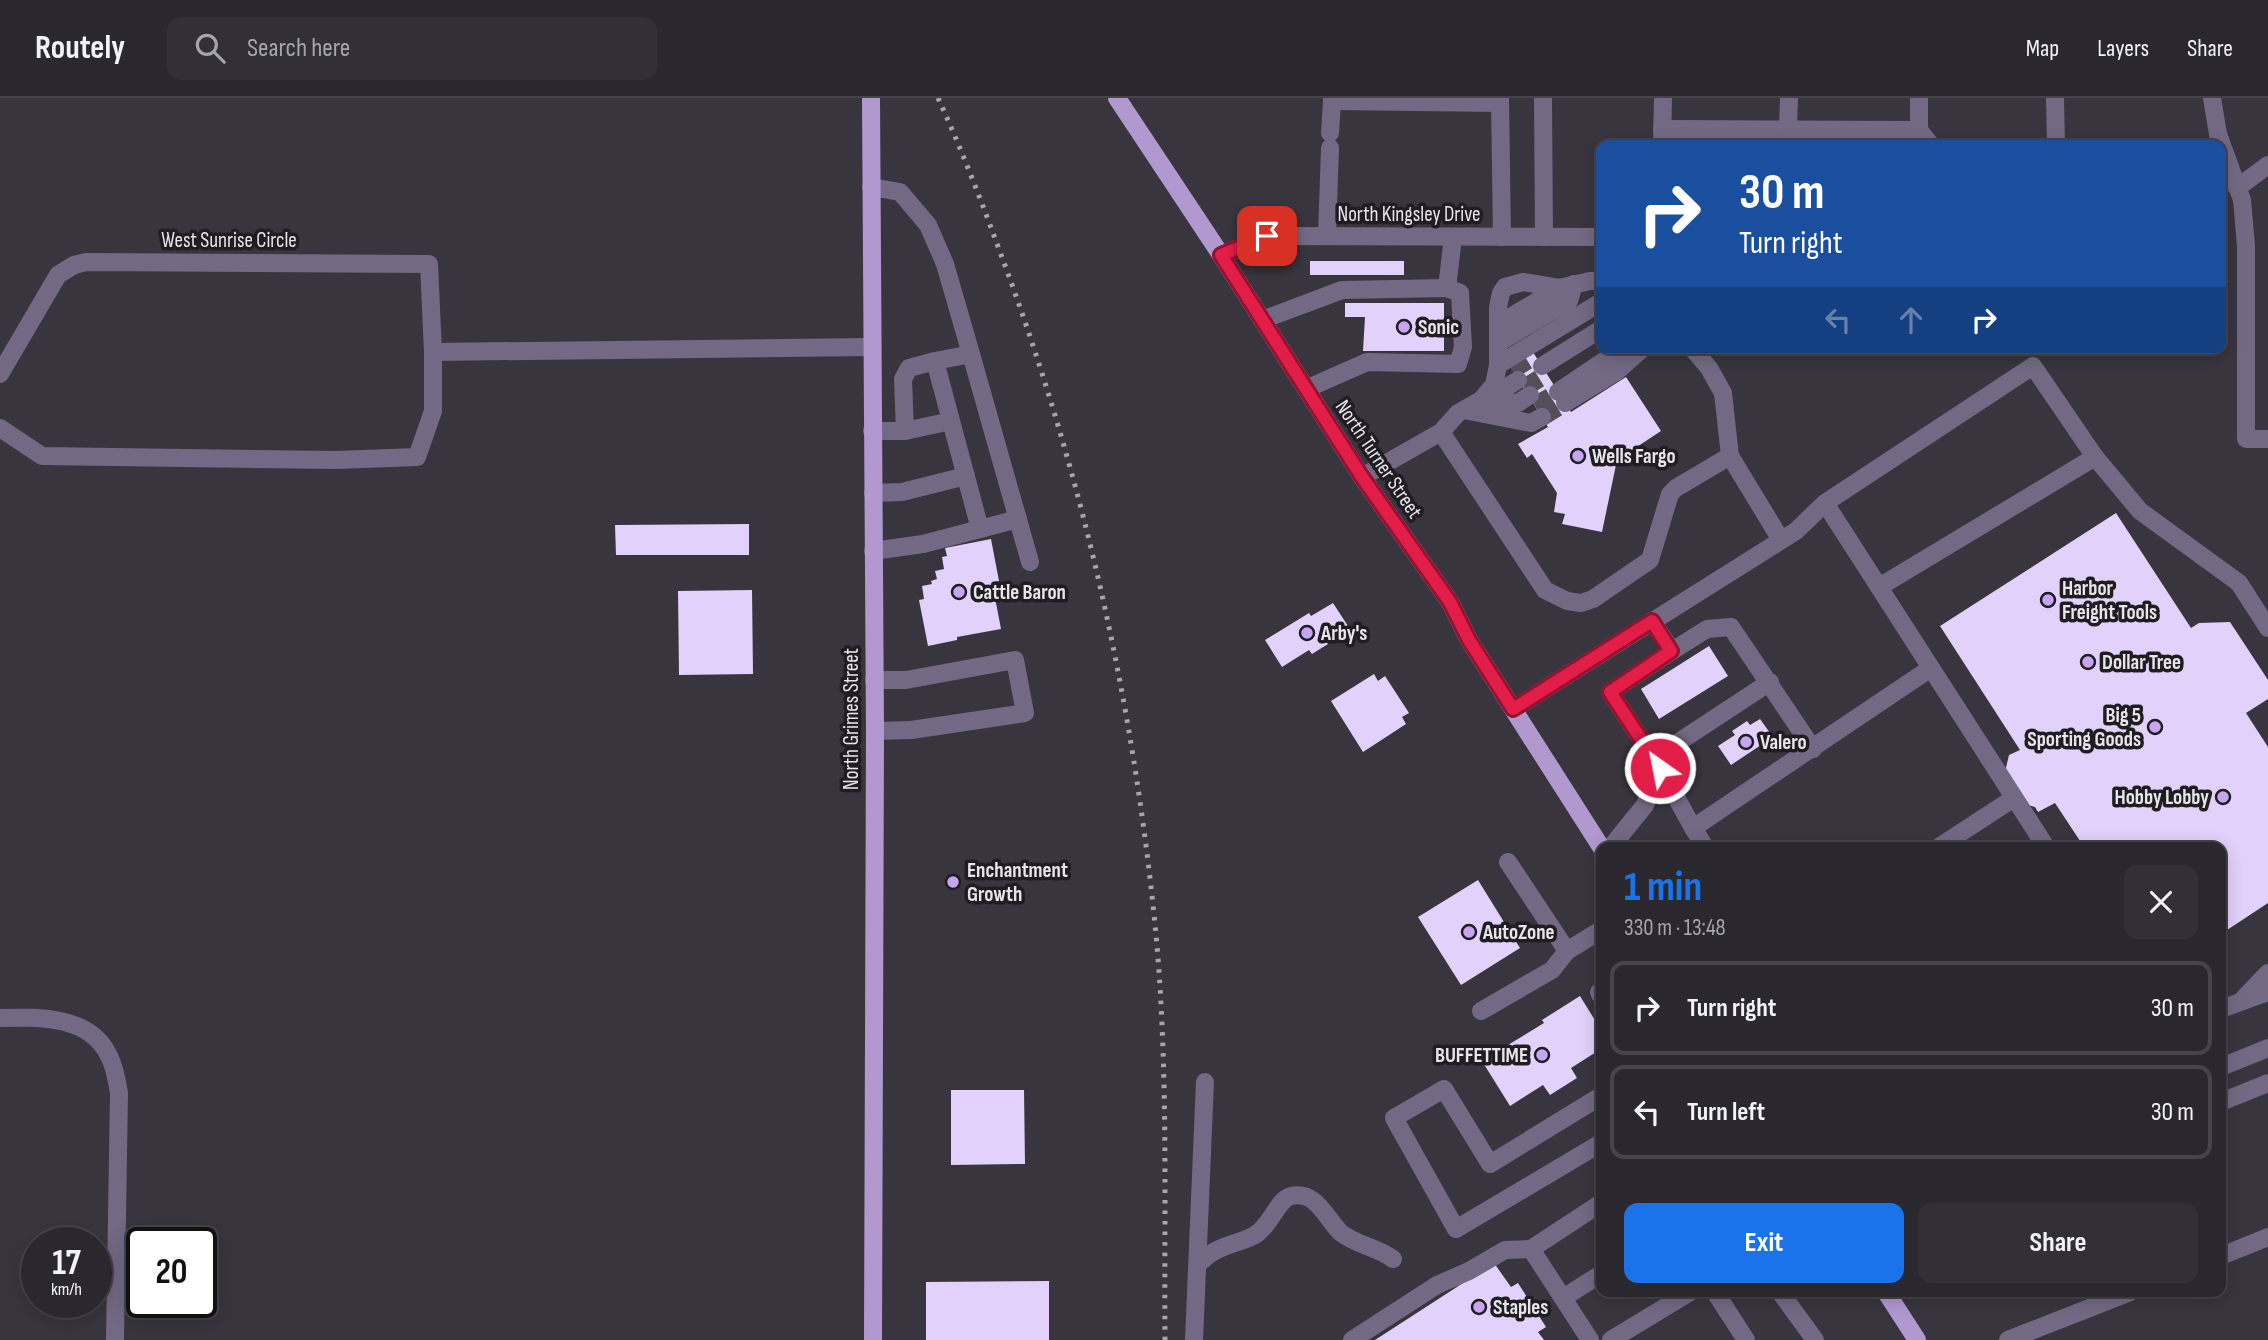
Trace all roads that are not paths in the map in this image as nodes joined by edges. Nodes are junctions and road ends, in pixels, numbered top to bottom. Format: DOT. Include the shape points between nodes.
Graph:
graph roads {
  1 [pos="871,98"];
  2 [pos="1543,98"];
  3 [pos="1663,98"];
  4 [pos="1789,98"];
  5 [pos="1919,98"];
  6 [pos="2056,98"];
  7 [pos="2212,98"];
  8 [pos="1121,99"];
  9 [pos="1332,99"];
  10 [pos="1500,100"];
  11 [pos="1788,130"];
  12 [pos="1919,130"];
  13 [pos="1662,137"];
  14 [pos="1927,140"];
  15 [pos="2056,140"];
  16 [pos="2220,140"];
  17 [pos="2226,157"];
  18 [pos="2268,165"];
  19 [pos="871,187"];
  20 [pos="2237,188"];
  21 [pos="1327,236"];
  22 [pos="1453,237"];
  23 [pos="1502,237"];
  24 [pos="1544,237"];
  25 [pos="1596,237"];
  26 [pos="1221,255"];
  27 [pos="1596,282"];
  28 [pos="1566,286"];
  29 [pos="1447,288"];
  30 [pos="1596,307"];
  31 [pos="1596,319"];
  32 [pos="1262,320"];
  33 [pos="1596,334"];
  34 [pos="1499,335"];
  35 [pos="1596,345"];
  36 [pos="871,347"];
  37 [pos="433,352"];
  38 [pos="971,354"];
  39 [pos="1596,354"];
  40 [pos="1609,354"];
  41 [pos="1636,354"];
  42 [pos="1697,354"];
  43 [pos="935,361"];
  44 [pos="0,374"];
  45 [pos="1550,379"];
  46 [pos="1306,389"];
  47 [pos="1504,392"];
  48 [pos="951,421"];
  49 [pos="0,428"];
  50 [pos="872,431"];
  51 [pos="905,431"];
  52 [pos="1441,432"];
  53 [pos="2268,439"];
  54 [pos="1730,456"];
  55 [pos="2095,457"];
  56 [pos="966,476"];
  57 [pos="1362,477"];
  58 [pos="873,493"];
  59 [pos="1825,503"];
  60 [pos="1018,519"];
  61 [pos="980,529"];
  62 [pos="1781,540"];
  63 [pos="873,551"];
  64 [pos="1030,562"];
  65 [pos="1879,587"];
  66 [pos="1652,621"];
  67 [pos="2268,628"];
  68 [pos="1671,651"];
  69 [pos="1931,668"];
  70 [pos="874,680"];
  71 [pos="1770,682"];
  72 [pos="1513,709"];
  73 [pos="875,731"];
  74 [pos="1813,749"];
  75 [pos="1660,768"];
  76 [pos="2014,798"];
  77 [pos="1693,828"];
  78 [pos="1598,842"];
  79 [pos="1615,842"];
  80 [pos="1702,842"];
  81 [pos="1947,842"];
  82 [pos="2043,842"];
  83 [pos="1508,862"];
  84 [pos="1596,933"];
  85 [pos="1567,951"];
  86 [pos="2268,973"];
  87 [pos="2268,992"];
  88 [pos="2241,1002"];
  89 [pos="2226,1007"];
  90 [pos="1481,1011"];
  91 [pos="0,1018"];
  92 [pos="2268,1048"];
  93 [pos="2226,1064"];
  94 [pos="1205,1082"];
  95 [pos="2268,1083"];
  96 [pos="1596,1099"];
  97 [pos="2226,1100"];
  98 [pos="1596,1146"];
  99 [pos="1596,1206"];
  100 [pos="2268,1237"];
  101 [pos="1531,1249"];
  102 [pos="2226,1254"];
  103 [pos="1393,1259"];
  104 [pos="1198,1264"];
  105 [pos="1596,1277"];
  106 [pos="1682,1297"];
  107 [pos="1717,1297"];
  108 [pos="1784,1297"];
  109 [pos="1889,1297"];
  110 [pos="2117,1297"];
  111 [pos="1563,1298"];
  112 [pos="115,1340"];
  113 [pos="873,1340"];
  114 [pos="1194,1340"];
  115 [pos="1352,1340"];
  116 [pos="1590,1340"];
  117 [pos="1611,1340"];
  118 [pos="1746,1340"];
  119 [pos="1815,1340"];
  120 [pos="1917,1340"];
  121 [pos="2008,1340"];
  1 -- 19 [label="main road, North Grimes Street"];
  2 -- 24 [label="street"];
  3 -- 13 [label="street"];
  4 -- 11 [label="street"];
  5 -- 12 [label="street"];
  6 -- 15 [label="street"];
  7 -- 16 [label="street"];
  8 -- 26 [label="main road, North Turner Street"];
  9 -- 10 [label="street"];
  9 -- 21 [label="street"];
  10 -- 23 [label="street"];
  11 -- 12 [label="street"];
  11 -- 13 [label="street"];
  12 -- 14 [label="street"];
  17 -- 20 [label="street"];
  18 -- 20 [label="street"];
  19 -- 36 [label="main road, North Grimes Street"];
  19 -- 38 [label="street" via="900,192 928,225 945,264"];
  20 -- 53 [label="street" via="2246,246 2246,439"];
  21 -- 22 [label="street, North Kingsley Drive"];
  21 -- 26 [label="street, North Kingsley Drive" via="1267,236"];
  22 -- 23 [label="street, North Kingsley Drive"];
  22 -- 29 [label="street"];
  23 -- 24 [label="street, North Kingsley Drive"];
  24 -- 25 [label="street, North Kingsley Drive"];
  26 -- 32 [label="main road, North Turner Street"];
  27 -- 28 [label="street"];
  28 -- 34 [label="street" via="1569,301"];
  28 -- 34 [label="street" via="1523,282 1505,287"];
  29 -- 32 [label="street" via="1342,290"];
  29 -- 46 [label="street" via="1460,293 1463,347 1458,364 1367,362"];
  30 -- 47 [label="street"];
  31 -- 45 [label="street"];
  32 -- 46 [label="main road, North Turner Street"];
  33 -- 45 [label="street"];
  34 -- 47 [label="street"];
  35 -- 45 [label="street"];
  36 -- 37 [label="street"];
  36 -- 50 [label="main road, North Grimes Street"];
  37 -- 44 [label="street, West Sunrise Circle" via="429,264 86,262 58,275"];
  37 -- 49 [label="street, West Sunrise Circle" via="433,411 417,457 43,456"];
  38 -- 43 [label="street"];
  38 -- 60 [label="street"];
  39 -- 45 [label="street"];
  40 -- 45 [label="street"];
  41 -- 45 [label="street" via="1616,372"];
  42 -- 54 [label="street" via="1723,393"];
  43 -- 48 [label="street"];
  43 -- 51 [label="street" via="909,368 903,379"];
  46 -- 57 [label="main road, North Turner Street"];
  47 -- 52 [label="street" via="1458,413"];
  48 -- 51 [label="street"];
  48 -- 56 [label="street"];
  50 -- 51 [label="street"];
  50 -- 58 [label="main road, North Grimes Street"];
  52 -- 54 [label="street" via="1545,590 1581,603 1650,560 1670,494"];
  52 -- 57 [label="street"];
  54 -- 62 [label="street"];
  55 -- 59 [label="street" via="2033,366"];
  55 -- 65 [label="street"];
  55 -- 67 [label="street" via="2140,511 2239,583"];
  56 -- 58 [label="street" via="902,492"];
  56 -- 61 [label="street"];
  57 -- 72 [label="main road, North Turner Street" via="1450,602"];
  58 -- 63 [label="main road, North Grimes Street"];
  59 -- 62 [label="street"];
  59 -- 65 [label="street"];
  60 -- 61 [label="street"];
  60 -- 64 [label="street"];
  61 -- 63 [label="street"];
  62 -- 66 [label="street"];
  63 -- 70 [label="main road, North Grimes Street"];
  65 -- 69 [label="street"];
  66 -- 68 [label="street"];
  66 -- 72 [label="street"];
  68 -- 71 [label="street" via="1707,629 1731,627"];
  68 -- 75 [label="street" via="1610,692"];
  69 -- 74 [label="street"];
  69 -- 76 [label="street"];
  70 -- 73 [label="main road, North Grimes Street"];
  70 -- 73 [label="street" via="906,680 1015,660 1025,713"];
  71 -- 74 [label="street"];
  71 -- 75 [label="street" via="1665,751"];
  72 -- 78 [label="main road, North Turner Street"];
  73 -- 113 [label="main road, North Grimes Street"];
  74 -- 77 [label="street"];
  75 -- 77 [label="street"];
  75 -- 79 [label="street" via="1646,805"];
  76 -- 81 [label="street"];
  76 -- 82 [label="street"];
  77 -- 80 [label="street"];
  83 -- 85 [label="street"];
  84 -- 85 [label="street"];
  85 -- 90 [label="street" via="1552,970"];
  86 -- 88 [label="street"];
  87 -- 88 [label="street"];
  88 -- 89 [label="street"];
  91 -- 112 [label="street" via="71,1023 96,1037 109,1054 119,1093"];
  92 -- 93 [label="street"];
  94 -- 104 [label="street"];
  95 -- 97 [label="street"];
  96 -- 98 [label="street" via="1490,1164 1444,1089 1394,1118 1456,1229"];
  99 -- 101 [label="street"];
  100 -- 102 [label="street"];
  101 -- 111 [label="street"];
  101 -- 115 [label="street" via="1505,1250 1437,1285"];
  103 -- 104 [label="street" via="1341,1232 1321,1207 1304,1196 1290,1196 1257,1234"];
  104 -- 114 [label="street"];
  105 -- 111 [label="street"];
  106 -- 117 [label="street"];
  107 -- 118 [label="street"];
  108 -- 119 [label="street"];
  109 -- 120 [label="main road"];
  110 -- 121 [label="street"];
  111 -- 116 [label="street"];
}
